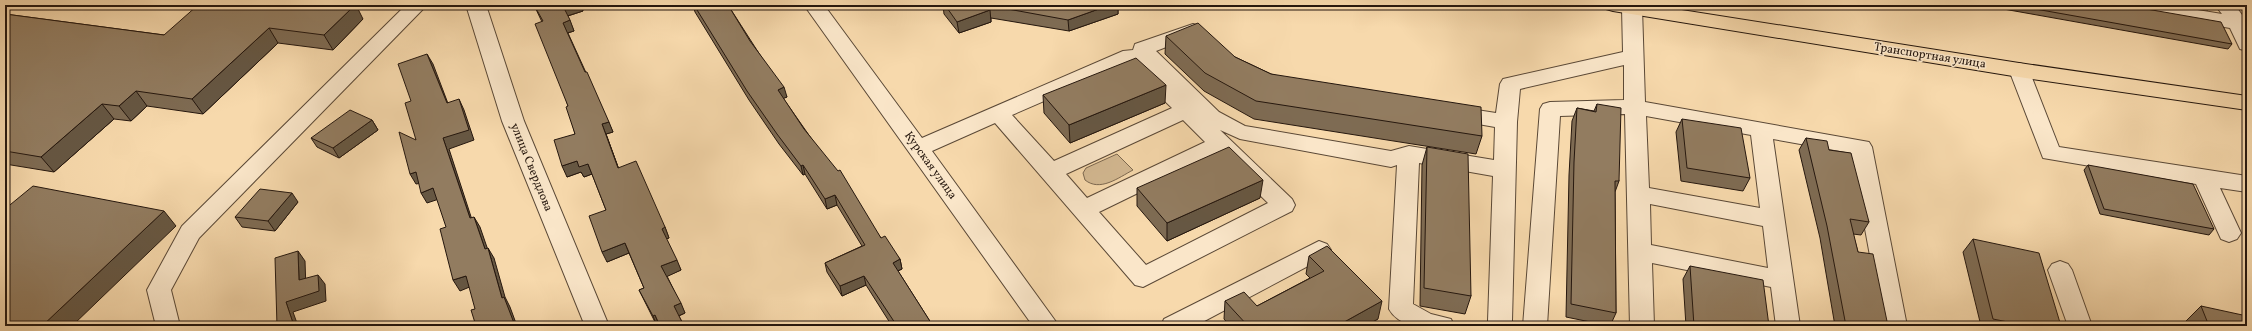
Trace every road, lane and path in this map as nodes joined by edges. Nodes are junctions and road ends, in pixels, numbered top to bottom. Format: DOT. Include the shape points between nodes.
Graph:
graph roads {
  1 [pos="417,5"];
  2 [pos="476,5"];
  3 [pos="814,5"];
  4 [pos="2132,5"];
  5 [pos="2225,5"];
  6 [pos="1622,6"];
  7 [pos="2238,23"];
  8 [pos="1209,38"];
  9 [pos="2247,45"];
  10 [pos="1634,56"];
  11 [pos="2019,70"];
  12 [pos="2247,103"];
  13 [pos="1635,107"];
  14 [pos="1429,109"];
  15 [pos="1186,110"];
  16 [pos="998,113"];
  17 [pos="1506,122"];
  18 [pos="1761,129"];
  19 [pos="1221,144"];
  20 [pos="918,148"];
  21 [pos="1409,154"];
  22 [pos="1505,170"];
  23 [pos="1051,172"];
  24 [pos="2204,177"];
  25 [pos="2247,184"];
  26 [pos="1638,194"];
  27 [pos="1083,210"];
  28 [pos="1773,219"];
  29 [pos="2229,233"];
  30 [pos="1319,250"];
  31 [pos="1640,252"];
  32 [pos="2060,270"];
  33 [pos="1781,280"];
  34 [pos="1188,323"];
  35 [pos="1496,324"];
  36 [pos="168,326"];
  37 [pos="597,326"];
  38 [pos="1047,326"];
  39 [pos="1442,326"];
  40 [pos="1528,326"];
  41 [pos="1535,326"];
  42 [pos="1642,326"];
  43 [pos="1788,326"];
  44 [pos="1895,326"];
  45 [pos="2080,326"];
  1 -- 36 [label="street" via="190,232 159,290"];
  2 -- 37 [label="street, улица Свердлова" via="513,121"];
  3 -- 20 [label="street, Курская улица"];
  4 -- 7 [label="street"];
  5 -- 7 [label="street"];
  6 -- 10 [label="street"];
  6 -- 11 [label="main road, Транспортная улица"];
  7 -- 9 [label="street"];
  8 -- 21 [label="street" via="1197,28 1142,49 1212,117 1240,132 1391,159"];
  10 -- 13 [label="street"];
  10 -- 17 [label="street" via="1510,84"];
  11 -- 12 [label="main road, Транспортная улица"];
  11 -- 24 [label="street" via="2050,153"];
  13 -- 18 [label="street"];
  13 -- 26 [label="street"];
  13 -- 41 [label="street" via="1550,109"];
  14 -- 17 [label="street"];
  15 -- 16 [label="street" via="1130,56"];
  15 -- 19 [label="street"];
  15 -- 23 [label="street"];
  16 -- 20 [label="street"];
  16 -- 23 [label="street"];
  17 -- 22 [label="street"];
  18 -- 28 [label="street"];
  18 -- 44 [label="street" via="1862,147"];
  19 -- 27 [label="street"];
  19 -- 27 [label="street" via="1284,205 1143,278"];
  20 -- 38 [label="street, Курская улица"];
  21 -- 22 [label="street"];
  21 -- 39 [label="street" via="1401,309 1426,323"];
  22 -- 35 [label="street"];
  23 -- 27 [label="street"];
  24 -- 25 [label="street"];
  24 -- 29 [label="street"];
  26 -- 28 [label="street"];
  26 -- 31 [label="street"];
  28 -- 33 [label="street"];
  30 -- 34 [label="street"];
  31 -- 33 [label="street"];
  31 -- 42 [label="street"];
  32 -- 45 [label="street"];
  33 -- 43 [label="street"];
  35 -- 40 [label="street"];
}
